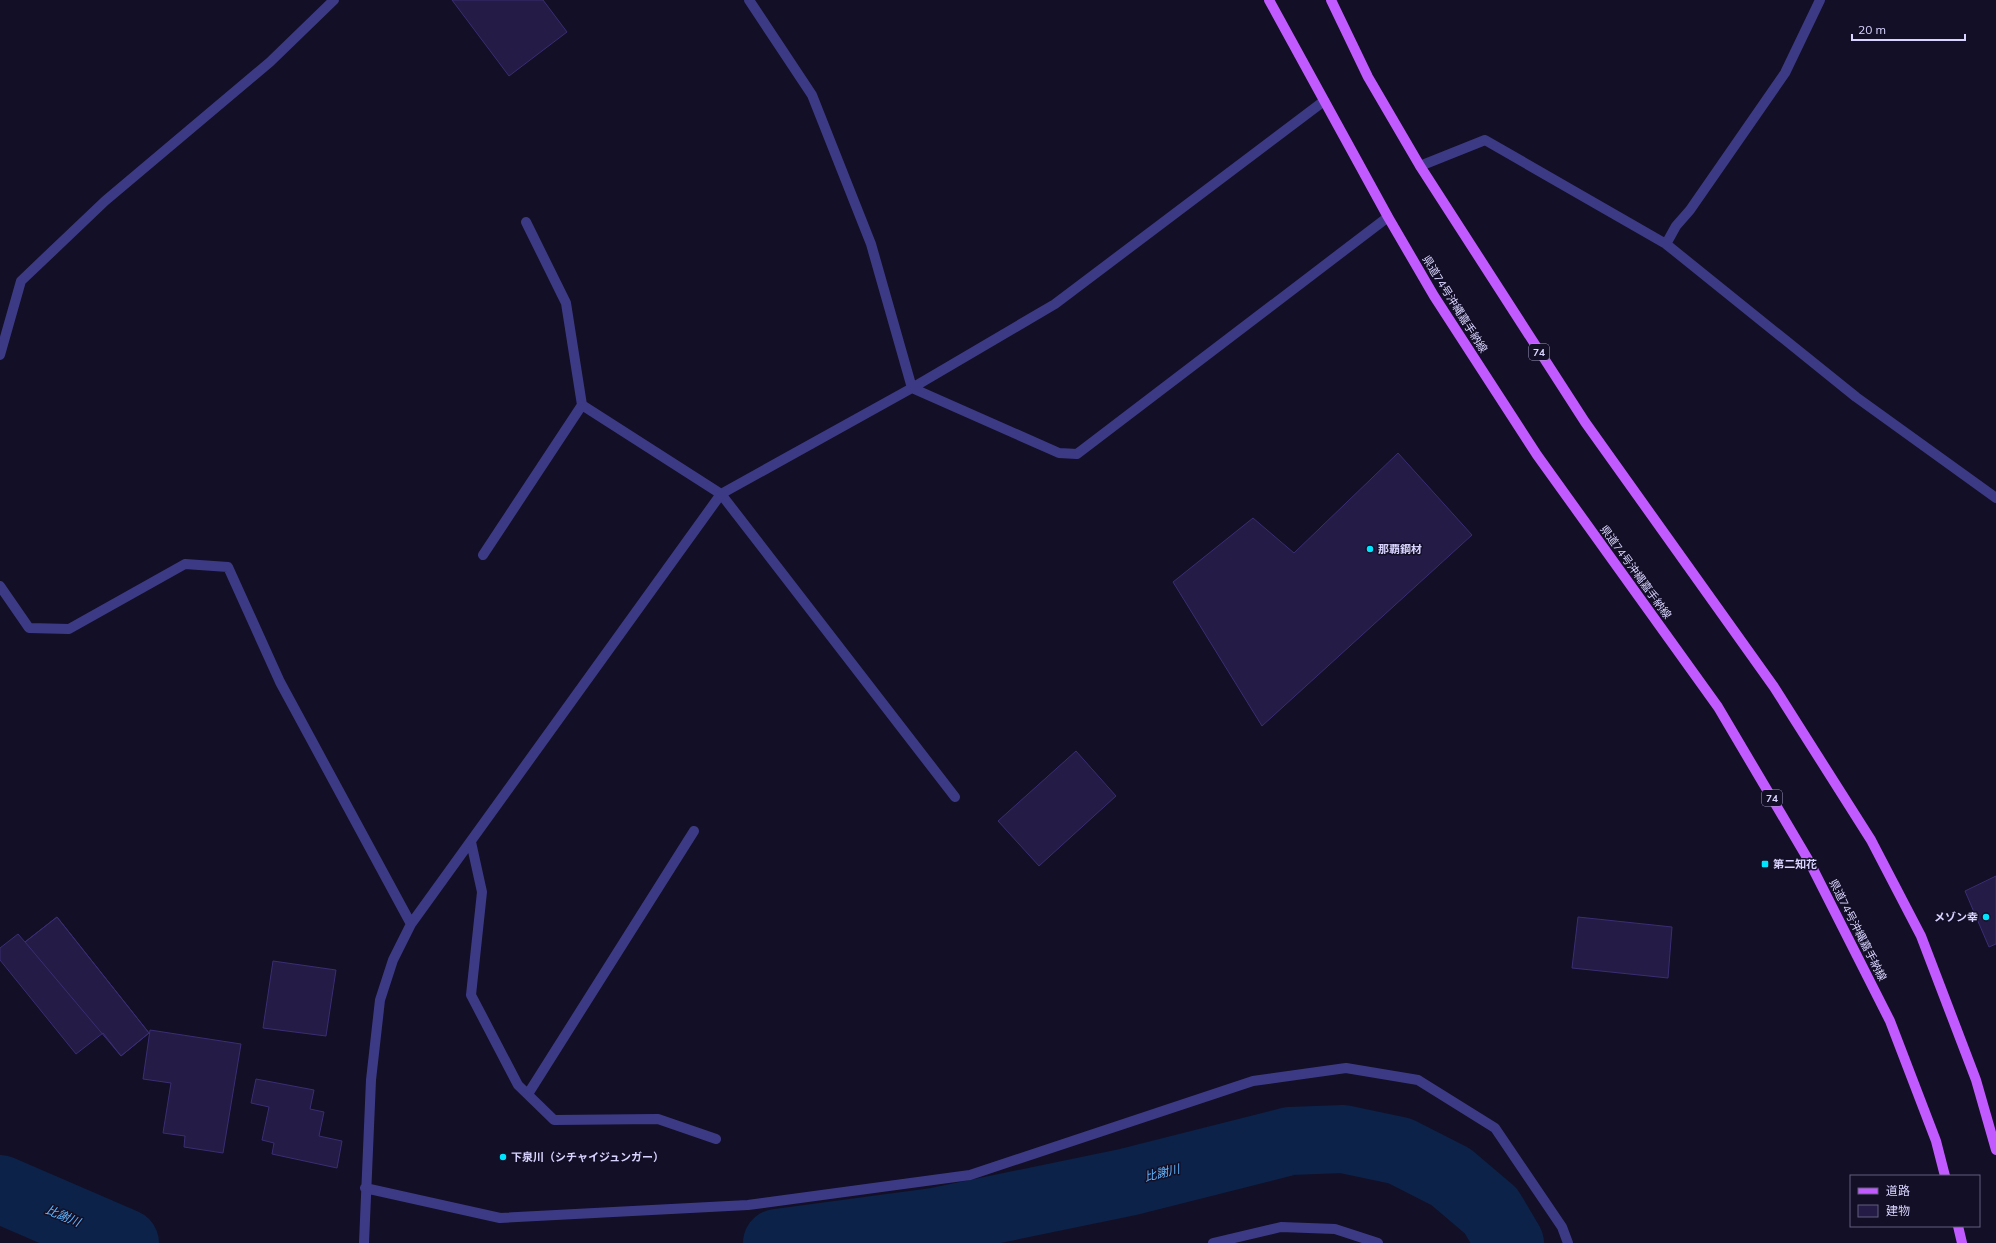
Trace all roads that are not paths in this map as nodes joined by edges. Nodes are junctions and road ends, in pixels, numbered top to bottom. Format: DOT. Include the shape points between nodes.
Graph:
graph roads {
  1 [pos="334,0"];
  2 [pos="749,0"];
  3 [pos="1269,0"];
  4 [pos="1331,0"];
  5 [pos="1820,0"];
  6 [pos="1324,101"];
  7 [pos="1420,166"];
  8 [pos="1388,217"];
  9 [pos="526,222"];
  10 [pos="1666,244"];
  11 [pos="0,355"];
  12 [pos="912,388"];
  13 [pos="582,405"];
  14 [pos="721,494"];
  15 [pos="1996,498"];
  16 [pos="484,555"];
  17 [pos="0,586"];
  18 [pos="955,797"];
  19 [pos="694,831"];
  20 [pos="471,842"];
  21 [pos="411,924"];
  22 [pos="528,1094"];
  23 [pos="716,1139"];
  24 [pos="1996,1150"];
  25 [pos="1945,1175"];
  26 [pos="366,1188"];
  27 [pos="1958,1227"];
  28 [pos="364,1243"];
  29 [pos="1213,1243"];
  30 [pos="1378,1243"];
  31 [pos="1568,1243"];
  32 [pos="1962,1243"];
  1 -- 11 [label="street" via="270,62 105,201 21,281"];
  2 -- 12 [label="street" via="812,95 871,244"];
  3 -- 6 [label="main road, 県道74号沖縄嘉手納線 / 74"];
  4 -- 7 [label="main road, 74" via="1368,77"];
  5 -- 10 [label="street" via="1785,73 1690,210 1676,226"];
  6 -- 8 [label="main road, 県道74号沖縄嘉手納線 / 74"];
  6 -- 12 [label="street" via="1055,304"];
  7 -- 10 [label="street" via="1485,140"];
  7 -- 24 [label="main road, 74" via="1585,422 1774,687 1871,840 1921,936 1976,1080"];
  8 -- 12 [label="street" via="1077,454 1059,453"];
  8 -- 25 [label="main road, 県道74号沖縄嘉手納線 / 74" via="1434,296 1537,454 1718,707 1809,861 1890,1020 1936,1141"];
  9 -- 13 [label="street" via="566,302"];
  10 -- 15 [label="street" via="1856,397"];
  12 -- 14 [label="street"];
  13 -- 14 [label="street"];
  13 -- 16 [label="street"];
  14 -- 18 [label="street"];
  14 -- 20 [label="street"];
  17 -- 21 [label="street" via="29,628 69,629 185,564 228,567 280,682"];
  19 -- 22 [label="street"];
  20 -- 21 [label="street"];
  20 -- 22 [label="street" via="482,892 471,995 518,1085"];
  21 -- 26 [label="street" via="392,960 380,1000 370,1080"];
  22 -- 23 [label="street" via="554,1120 658,1119"];
  26 -- 28 [label="street"];
  26 -- 31 [label="street" via="500,1218 748,1204 970,1175 1253,1081 1346,1068 1418,1080 1495,1128 1562,1228"];
  27 -- 32 [label="main road"];
  29 -- 30 [label="street" via="1280,1227 1335,1229"];
}
